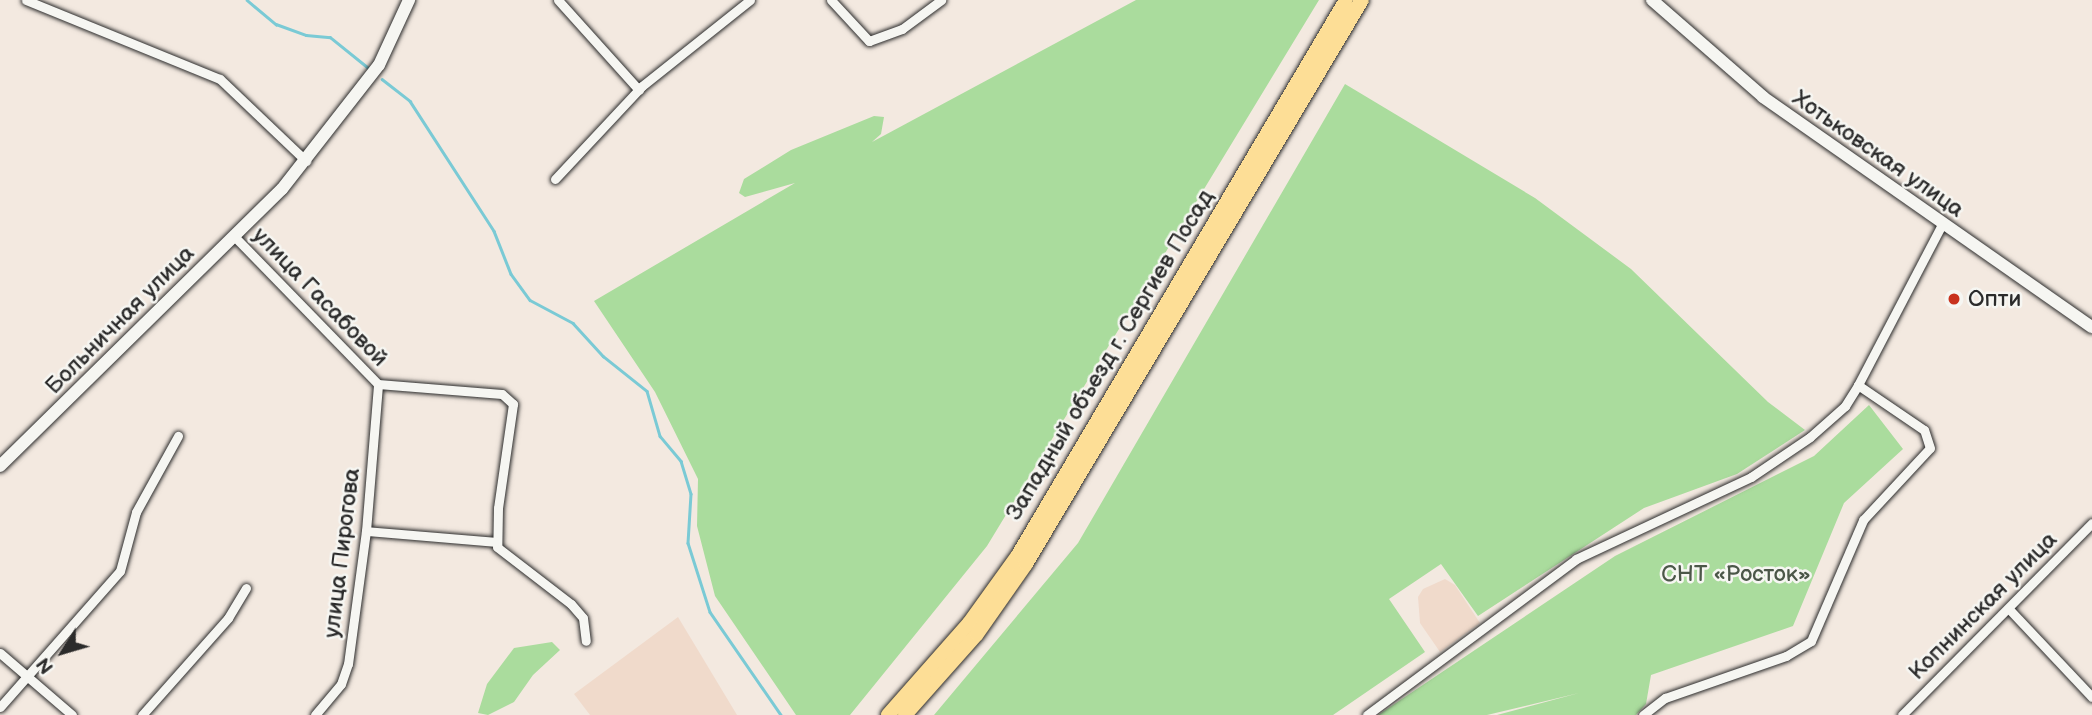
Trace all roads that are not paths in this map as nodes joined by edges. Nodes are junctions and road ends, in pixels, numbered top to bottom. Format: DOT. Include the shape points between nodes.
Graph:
graph roads {
  1 [pos="26,0"];
  2 [pos="409,0"];
  3 [pos="558,0"];
  4 [pos="750,0"];
  5 [pos="831,0"];
  6 [pos="941,0"];
  7 [pos="1346,0"];
  8 [pos="1362,0"];
  9 [pos="1651,0"];
  10 [pos="639,90"];
  11 [pos="306,161"];
  12 [pos="555,179"];
  13 [pos="1942,224"];
  14 [pos="234,236"];
  15 [pos="2092,327"];
  16 [pos="378,384"];
  17 [pos="1858,385"];
  18 [pos="178,436"];
  19 [pos="0,466"];
  20 [pos="2092,523"];
  21 [pos="366,531"];
  22 [pos="496,542"];
  23 [pos="246,588"];
  24 [pos="2008,609"];
  25 [pos="586,641"];
  26 [pos="0,653"];
  27 [pos="27,677"];
  28 [pos="2092,697"];
  29 [pos="0,707"];
  30 [pos="72,715"];
  31 [pos="142,715"];
  32 [pos="315,715"];
  33 [pos="888,715"];
  34 [pos="905,715"];
  35 [pos="1367,715"];
  36 [pos="1643,715"];
  37 [pos="1902,715"];
  1 -- 11 [label="street" via="220,79"];
  2 -- 11 [label="street, Больничная улица" via="379,65"];
  3 -- 10 [label="street"];
  4 -- 10 [label="street"];
  5 -- 6 [label="street" via="860,37 875,40 902,29"];
  7 -- 33 [label="main road, Западный объезд г. Сергиев Посад" via="1017,555 947,650"];
  8 -- 34 [label="main road, Западный объезд г. Сергиев Посад" via="1026,565 977,634"];
  9 -- 13 [label="street, Хотьковская улица" via="1763,97"];
  10 -- 12 [label="street"];
  11 -- 14 [label="street, Больничная улица"];
  13 -- 15 [label="street, Хотьковская улица"];
  13 -- 17 [label="street"];
  14 -- 16 [label="street, улица Гасабовой"];
  14 -- 19 [label="street, Больничная улица"];
  16 -- 21 [label="street, улица Пирогова"];
  16 -- 22 [label="street" via="502,394 513,404"];
  17 -- 35 [label="street" via="1844,406 1810,437 1751,477 1576,559"];
  17 -- 36 [label="street" via="1916,424 1929,436 1930,447 1863,520 1811,641 1786,656 1665,698"];
  18 -- 27 [label="street" via="136,512 120,571"];
  20 -- 24 [label="street, Копнинская улица"];
  21 -- 22 [label="street"];
  21 -- 32 [label="street, улица Пирогова" via="348,664 341,684"];
  22 -- 25 [label="street" via="507,559 571,604 583,618"];
  23 -- 31 [label="street" via="228,618"];
  24 -- 28 [label="street"];
  24 -- 37 [label="street, Копнинская улица"];
  26 -- 27 [label="street"];
  27 -- 29 [label="street"];
  27 -- 30 [label="street"];
}
